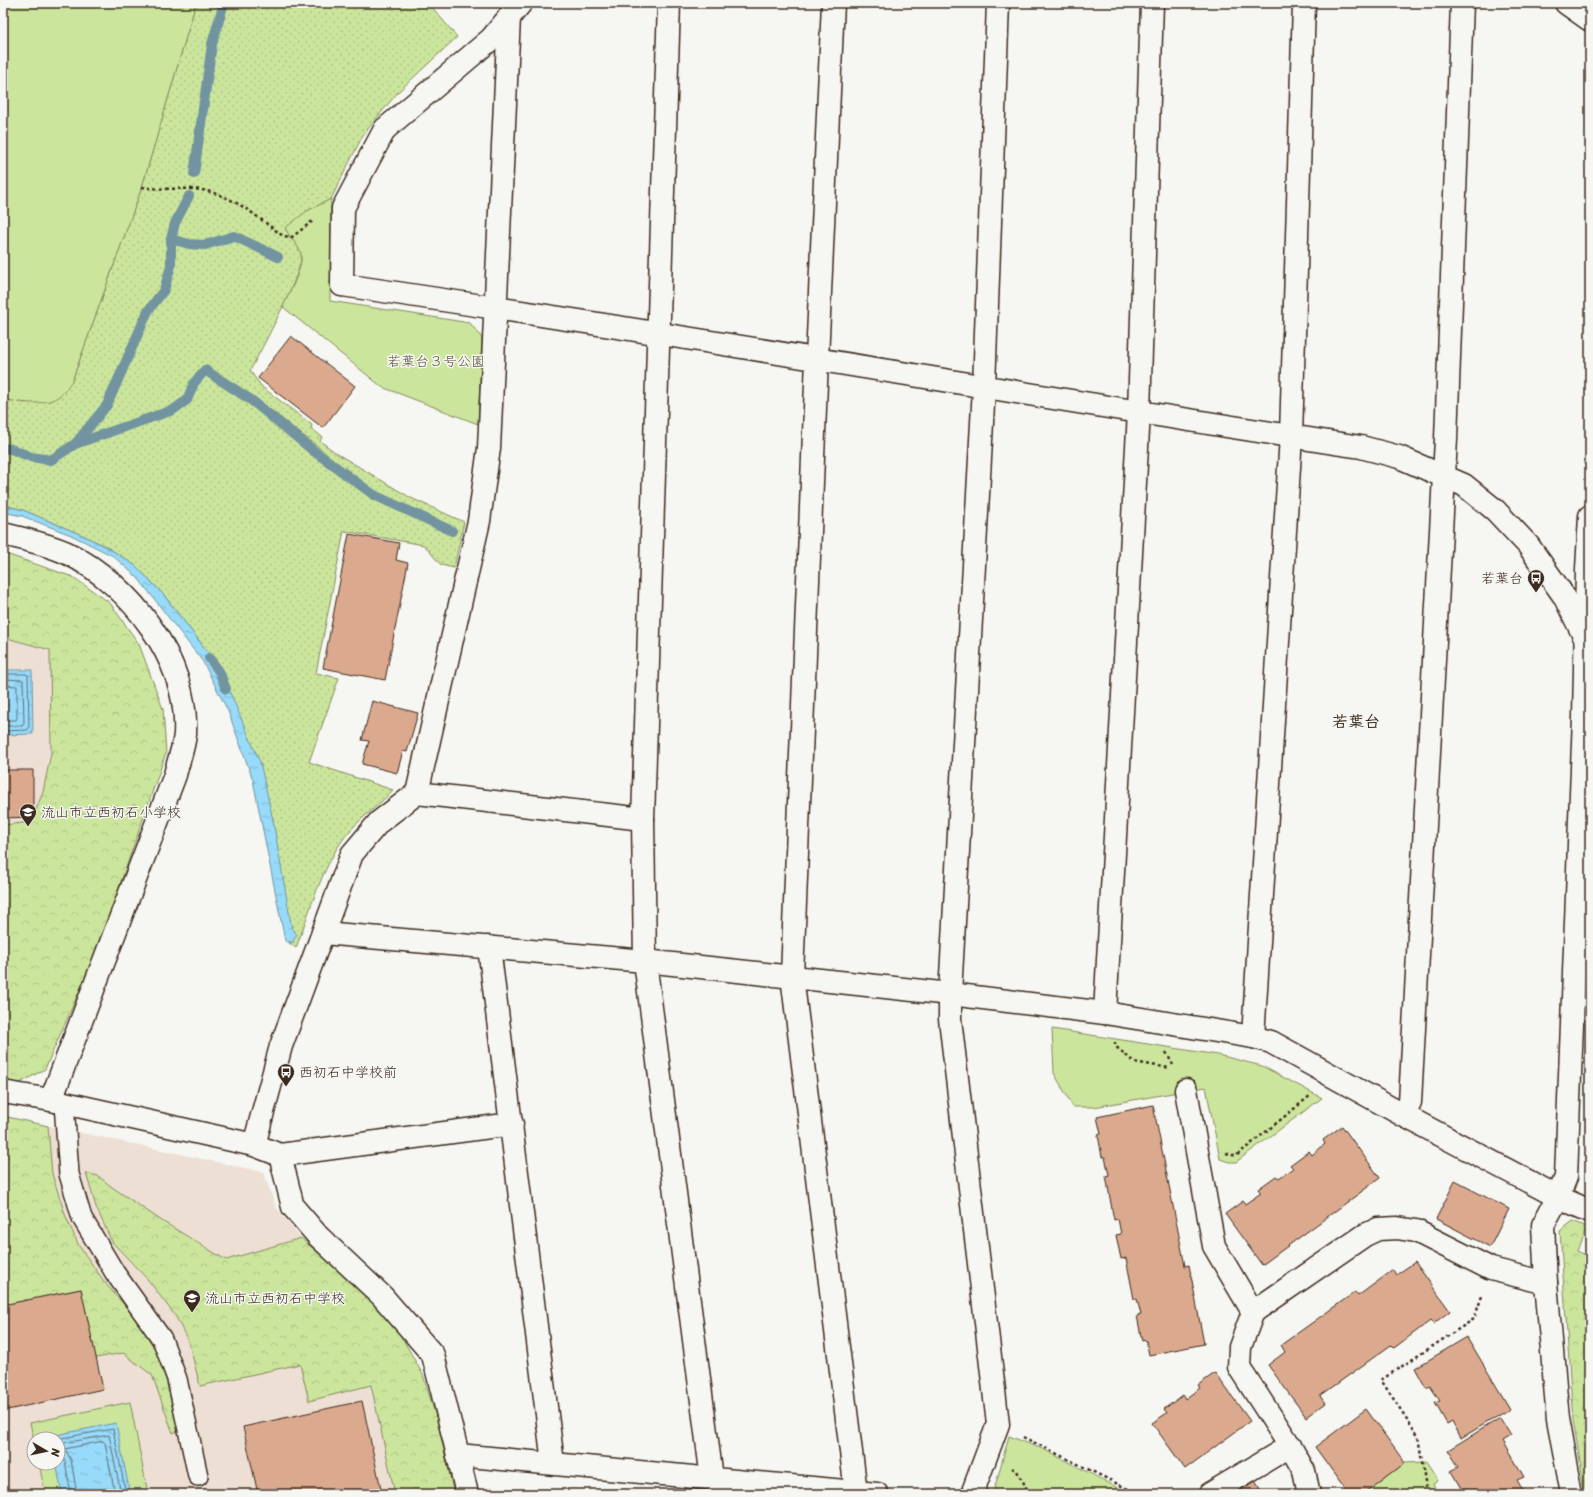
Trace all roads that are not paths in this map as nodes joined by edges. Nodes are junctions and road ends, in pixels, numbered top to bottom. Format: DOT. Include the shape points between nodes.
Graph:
graph roads {
  1 [pos="669,3"];
  2 [pos="833,3"];
  3 [pos="998,3"];
  4 [pos="1152,3"];
  5 [pos="1304,3"];
  6 [pos="1462,3"];
  7 [pos="1566,3"];
  8 [pos="515,10"];
  9 [pos="1590,20"];
  10 [pos="496,307"];
  11 [pos="658,334"];
  12 [pos="816,359"];
  13 [pos="984,387"];
  14 [pos="1139,412"];
  15 [pos="1291,436"];
  16 [pos="1443,476"];
  17 [pos="1590,516"];
  18 [pos="3,534"];
  19 [pos="1588,645"];
  20 [pos="417,793"];
  21 [pos="643,819"];
  22 [pos="323,933"];
  23 [pos="489,947"];
  24 [pos="645,961"];
  25 [pos="792,976"];
  26 [pos="950,994"];
  27 [pos="1105,1013"];
  28 [pos="1253,1037"];
  29 [pos="1186,1090"];
  30 [pos="3,1092"];
  31 [pos="57,1102"];
  32 [pos="1403,1115"];
  33 [pos="512,1124"];
  34 [pos="254,1144"];
  35 [pos="280,1155"];
  36 [pos="1558,1197"];
  37 [pos="1590,1211"];
  38 [pos="1546,1283"];
  39 [pos="1253,1312"];
  40 [pos="1290,1446"];
  41 [pos="458,1455"];
  42 [pos="553,1463"];
  43 [pos="198,1476"];
  44 [pos="712,1479"];
  45 [pos="867,1493"];
  46 [pos="467,1494"];
  47 [pos="972,1494"];
  48 [pos="1210,1494"];
  49 [pos="1309,1494"];
  50 [pos="1572,1494"];
  1 -- 11 [label="street"];
  2 -- 12 [label="street"];
  3 -- 13 [label="street"];
  4 -- 14 [label="street"];
  5 -- 15 [label="street"];
  6 -- 16 [label="street"];
  7 -- 9 [label="street"];
  8 -- 10 [label="street"];
  8 -- 10 [label="street" via="491,39 385,129 343,208 342,285"];
  10 -- 11 [label="street"];
  10 -- 20 [label="street" via="489,448 479,521"];
  11 -- 12 [label="street"];
  11 -- 21 [label="street"];
  12 -- 13 [label="street"];
  12 -- 25 [label="street"];
  13 -- 14 [label="street"];
  13 -- 26 [label="street"];
  14 -- 15 [label="street"];
  14 -- 27 [label="street"];
  15 -- 16 [label="street" via="1361,447 1399,457"];
  15 -- 28 [label="street"];
  16 -- 19 [label="street" via="1464,485 1495,510 1528,545 1564,596"];
  16 -- 32 [label="street" via="1410,1102"];
  17 -- 19 [label="street" via="1587,569"];
  18 -- 31 [label="street" via="66,553 106,578 137,609 162,644 176,677 184,707 185,734 175,775"];
  19 -- 36 [label="street" via="1566,1177"];
  20 -- 21 [label="street"];
  20 -- 22 [label="street" via="379,822 352,854"];
  21 -- 24 [label="street"];
  22 -- 23 [label="street"];
  22 -- 34 [label="street" via="280,1046"];
  23 -- 24 [label="street"];
  23 -- 33 [label="street"];
  24 -- 25 [label="street"];
  24 -- 44 [label="street"];
  25 -- 26 [label="street"];
  25 -- 45 [label="street"];
  26 -- 27 [label="street"];
  26 -- 47 [label="street" via="950,1019 998,1424"];
  27 -- 28 [label="street"];
  28 -- 32 [label="street" via="1271,1042"];
  29 -- 39 [label="street" via="1214,1246"];
  30 -- 31 [label="street"];
  31 -- 34 [label="street"];
  31 -- 43 [label="lane" via="70,1174 82,1218 115,1273 162,1339 177,1379"];
  32 -- 36 [label="street"];
  33 -- 35 [label="street"];
  33 -- 42 [label="street"];
  34 -- 35 [label="street"];
  35 -- 41 [label="street" via="293,1207 318,1236 382,1296 433,1355"];
  36 -- 37 [label="street"];
  36 -- 38 [label="street" via="1543,1225"];
  38 -- 39 [label="street" via="1491,1268 1416,1231 1378,1229 1365,1235"];
  38 -- 50 [label="street" via="1558,1419"];
  39 -- 40 [label="street" via="1240,1347 1239,1367"];
  40 -- 48 [label="street"];
  40 -- 49 [label="street" via="1304,1471"];
  41 -- 42 [label="street"];
  41 -- 46 [label="street"];
  42 -- 44 [label="street"];
  44 -- 45 [label="street"];
}
